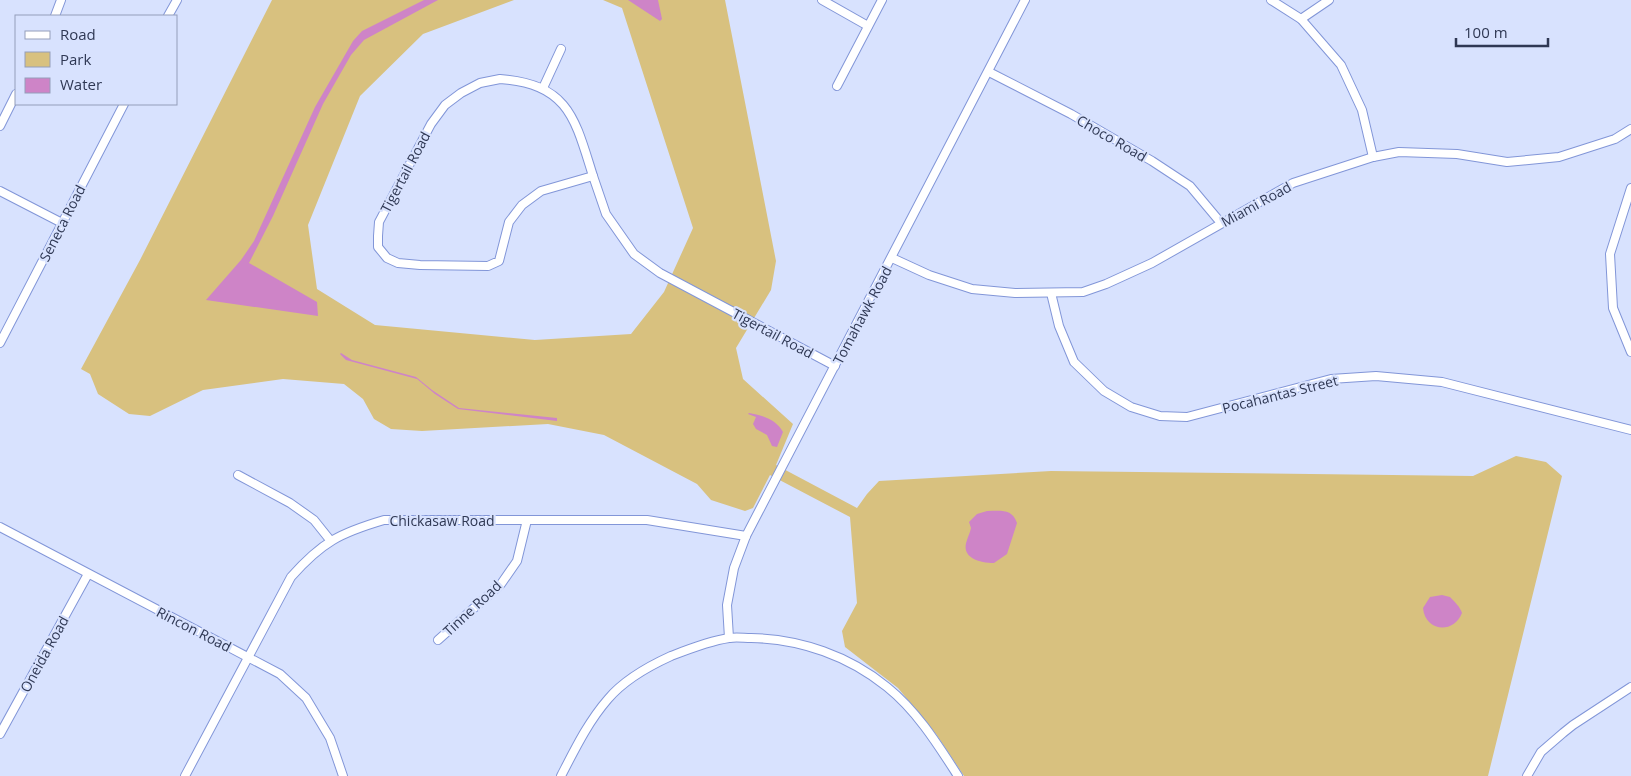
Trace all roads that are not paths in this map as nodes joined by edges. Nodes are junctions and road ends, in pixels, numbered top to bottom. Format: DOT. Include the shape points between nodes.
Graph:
graph roads {
  1 [pos="61,0"];
  2 [pos="177,0"];
  3 [pos="822,0"];
  4 [pos="882,0"];
  5 [pos="1025,0"];
  6 [pos="1271,0"];
  7 [pos="1329,0"];
  8 [pos="55,15"];
  9 [pos="169,15"];
  10 [pos="1301,19"];
  11 [pos="868,26"];
  12 [pos="561,50"];
  13 [pos="989,72"];
  14 [pos="837,86"];
  15 [pos="543,88"];
  16 [pos="15,96"];
  17 [pos="123,105"];
  18 [pos="0,126"];
  19 [pos="1631,129"];
  20 [pos="1373,157"];
  21 [pos="592,176"];
  22 [pos="1631,188"];
  23 [pos="0,191"];
  24 [pos="62,223"];
  25 [pos="1221,223"];
  26 [pos="892,258"];
  27 [pos="1052,293"];
  28 [pos="0,343"];
  29 [pos="1631,352"];
  30 [pos="834,366"];
  31 [pos="1631,430"];
  32 [pos="238,476"];
  33 [pos="527,520"];
  34 [pos="0,527"];
  35 [pos="746,536"];
  36 [pos="330,540"];
  37 [pos="88,574"];
  38 [pos="729,638"];
  39 [pos="438,640"];
  40 [pos="249,658"];
  41 [pos="1631,687"];
  42 [pos="0,734"];
  43 [pos="185,776"];
  44 [pos="343,776"];
  45 [pos="561,776"];
  46 [pos="958,776"];
  47 [pos="1527,776"];
  1 -- 8 [label="street"];
  2 -- 9 [label="street"];
  3 -- 11 [label="street"];
  4 -- 11 [label="street"];
  5 -- 13 [label="street, Tomahawk Road"];
  6 -- 10 [label="street"];
  7 -- 10 [label="street"];
  10 -- 20 [label="street" via="1341,65 1362,110"];
  11 -- 14 [label="street"];
  12 -- 15 [label="street"];
  13 -- 25 [label="street, Choco Road" via="1152,161 1190,186"];
  13 -- 26 [label="street, Tomahawk Road"];
  15 -- 21 [label="street, Tigertail Road" via="568,109 579,130"];
  15 -- 21 [label="street, Tigertail Road" via="500,79 480,83 445,105 431,124 379,222 378,247 387,258 398,263 488,266 499,261 509,222 522,205 541,191"];
  16 -- 18 [label="street"];
  17 -- 24 [label="street, Seneca Road"];
  19 -- 20 [label="street, Miami Road" via="1615,139 1559,157 1507,162 1457,154 1399,152"];
  20 -- 25 [label="street, Miami Road" via="1293,183"];
  21 -- 30 [label="street, Tigertail Road" via="606,214 634,254 660,273"];
  22 -- 29 [label="street" via="1610,254 1613,308"];
  23 -- 24 [label="street"];
  24 -- 28 [label="street, Seneca Road"];
  25 -- 27 [label="street, Miami Road" via="1152,263 1106,284 1083,292"];
  26 -- 27 [label="street, Miami Road" via="972,289"];
  26 -- 30 [label="street, Tomahawk Road"];
  27 -- 31 [label="street, Pocahantas Street" via="1059,326 1074,362 1104,391 1131,407 1160,416 1187,417 1331,379 1376,376 1442,382"];
  30 -- 35 [label="street, Tomahawk Road"];
  32 -- 36 [label="street" via="306,514"];
  33 -- 35 [label="street, Chickasaw Road" via="647,520"];
  33 -- 36 [label="street, Chickasaw Road" via="384,520 355,528"];
  33 -- 39 [label="street, Tinne Road" via="517,561 501,584"];
  34 -- 37 [label="street, Rincon Road"];
  35 -- 38 [label="street, Tomahawk Road" via="734,568 727,605"];
  36 -- 40 [label="street, Chickasaw Road" via="291,577"];
  37 -- 40 [label="street, Rincon Road"];
  37 -- 42 [label="street, Oneida Road"];
  38 -- 45 [label="street" via="690,648 630,679 609,698 580,738"];
  38 -- 46 [label="street" via="761,638 819,648 874,677 903,702"];
  40 -- 43 [label="street, Chickasaw Road"];
  40 -- 44 [label="street, Rincon Road" via="280,674 306,698 330,738"];
  41 -- 47 [label="street" via="1541,752"];
}
